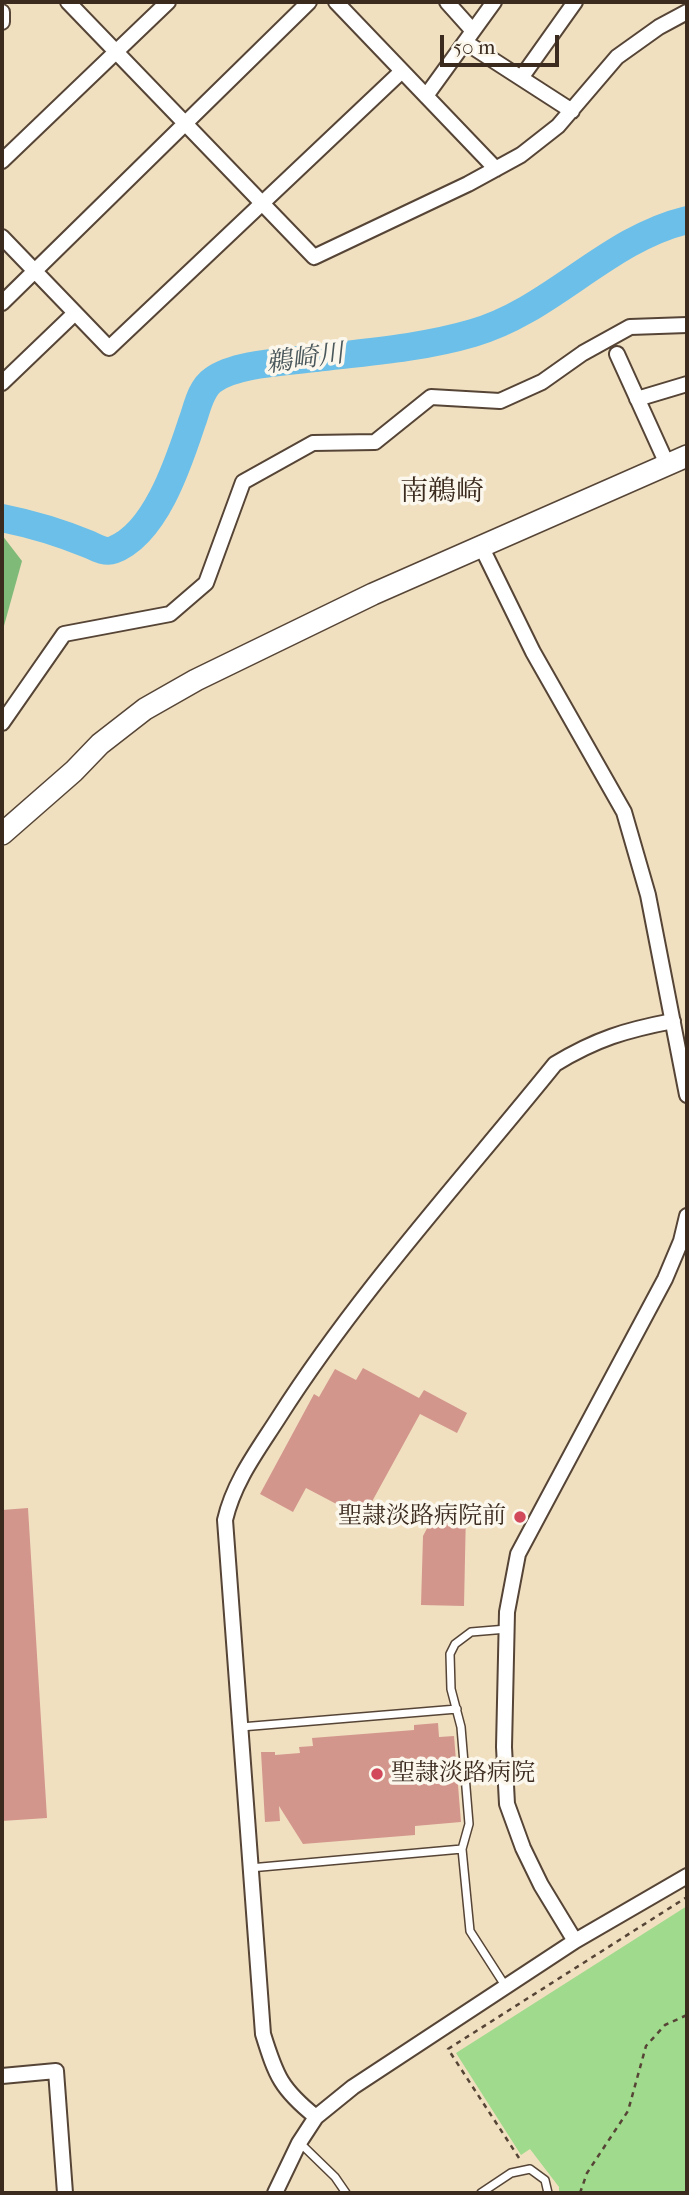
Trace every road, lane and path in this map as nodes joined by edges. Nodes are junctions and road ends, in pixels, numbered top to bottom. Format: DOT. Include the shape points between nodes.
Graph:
graph roads {
  1 [pos="68,2"];
  2 [pos="168,2"];
  3 [pos="309,2"];
  4 [pos="335,2"];
  5 [pos="447,2"];
  6 [pos="494,2"];
  7 [pos="575,2"];
  8 [pos="2,12"];
  9 [pos="687,12"];
  10 [pos="2,22"];
  11 [pos="469,37"];
  12 [pos="116,52"];
  13 [pos="402,71"];
  14 [pos="521,78"];
  15 [pos="426,96"];
  16 [pos="572,111"];
  17 [pos="185,124"];
  18 [pos="2,161"];
  19 [pos="496,169"];
  20 [pos="262,203"];
  21 [pos="2,237"];
  22 [pos="35,272"];
  23 [pos="2,303"];
  24 [pos="75,313"];
  25 [pos="687,325"];
  26 [pos="617,354"];
  27 [pos="2,383"];
  28 [pos="687,384"];
  29 [pos="637,399"];
  30 [pos="677,460"];
  31 [pos="481,546"];
  32 [pos="2,723"];
  33 [pos="2,834"];
  34 [pos="673,1021"];
  35 [pos="687,1095"];
  36 [pos="687,1216"];
  37 [pos="507,1629"];
  38 [pos="457,1709"];
  39 [pos="240,1727"];
  40 [pos="462,1849"];
  41 [pos="250,1868"];
  42 [pos="687,1876"];
  43 [pos="687,1897"];
  44 [pos="575,1941"];
  45 [pos="506,1987"];
  46 [pos="687,2015"];
  47 [pos="2,2076"];
  48 [pos="316,2117"];
  49 [pos="299,2143"];
  50 [pos="519,2158"];
  51 [pos="65,2193"];
  52 [pos="275,2193"];
  53 [pos="346,2193"];
  54 [pos="481,2193"];
  55 [pos="548,2193"];
  56 [pos="580,2193"];
  1 -- 12 [label="street"];
  2 -- 12 [label="street"];
  3 -- 17 [label="street"];
  4 -- 13 [label="street"];
  5 -- 11 [label="street"];
  6 -- 11 [label="street"];
  7 -- 14 [label="street"];
  8 -- 10 [label="street"];
  9 -- 16 [label="street" via="617,57"];
  11 -- 14 [label="street"];
  11 -- 15 [label="street"];
  12 -- 17 [label="street"];
  12 -- 18 [label="street"];
  13 -- 15 [label="street"];
  13 -- 20 [label="street"];
  14 -- 16 [label="street"];
  15 -- 19 [label="street"];
  16 -- 19 [label="street" via="521,155"];
  17 -- 20 [label="street"];
  17 -- 22 [label="street"];
  19 -- 20 [label="street" via="314,257"];
  20 -- 24 [label="street" via="108,348"];
  21 -- 22 [label="street"];
  22 -- 23 [label="street"];
  22 -- 24 [label="street"];
  24 -- 27 [label="street"];
  25 -- 32 [label="street" via="630,327 542,382 500,401 431,397 375,442 313,443 243,482 206,583 170,614 64,634"];
  26 -- 29 [label="street"];
  28 -- 29 [label="street"];
  29 -- 30 [label="street"];
  30 -- 31 [label="street"];
  31 -- 33 [label="street" via="269,642 145,709"];
  31 -- 34 [label="street" via="533,652 624,812 637,847"];
  34 -- 35 [label="street"];
  34 -- 39 [label="street" via="588,1044 555,1064 315,1360 243,1472 225,1520"];
  36 -- 37 [label="street" via="665,1279 518,1554"];
  37 -- 38 [label="lane" via="471,1632 455,1644 450,1654 451,1689"];
  37 -- 44 [label="street" via="507,1804 541,1885"];
  38 -- 39 [label="lane"];
  38 -- 40 [label="lane" via="469,1824"];
  39 -- 41 [label="street"];
  40 -- 41 [label="lane"];
  40 -- 45 [label="lane" via="470,1931"];
  41 -- 48 [label="street" via="263,2034 274,2070 289,2095"];
  42 -- 44 [label="street"];
  43 -- 50 [label="path" via="448,2049"];
  44 -- 45 [label="street"];
  45 -- 48 [label="street" via="353,2087"];
  46 -- 56 [label="path" via="665,2025 646,2046 628,2111 587,2173"];
  47 -- 51 [label="street" via="56,2071"];
  48 -- 49 [label="street"];
  49 -- 52 [label="street"];
  49 -- 53 [label="lane" via="335,2176"];
  54 -- 55 [label="lane" via="511,2173 530,2169 545,2180"];
}
